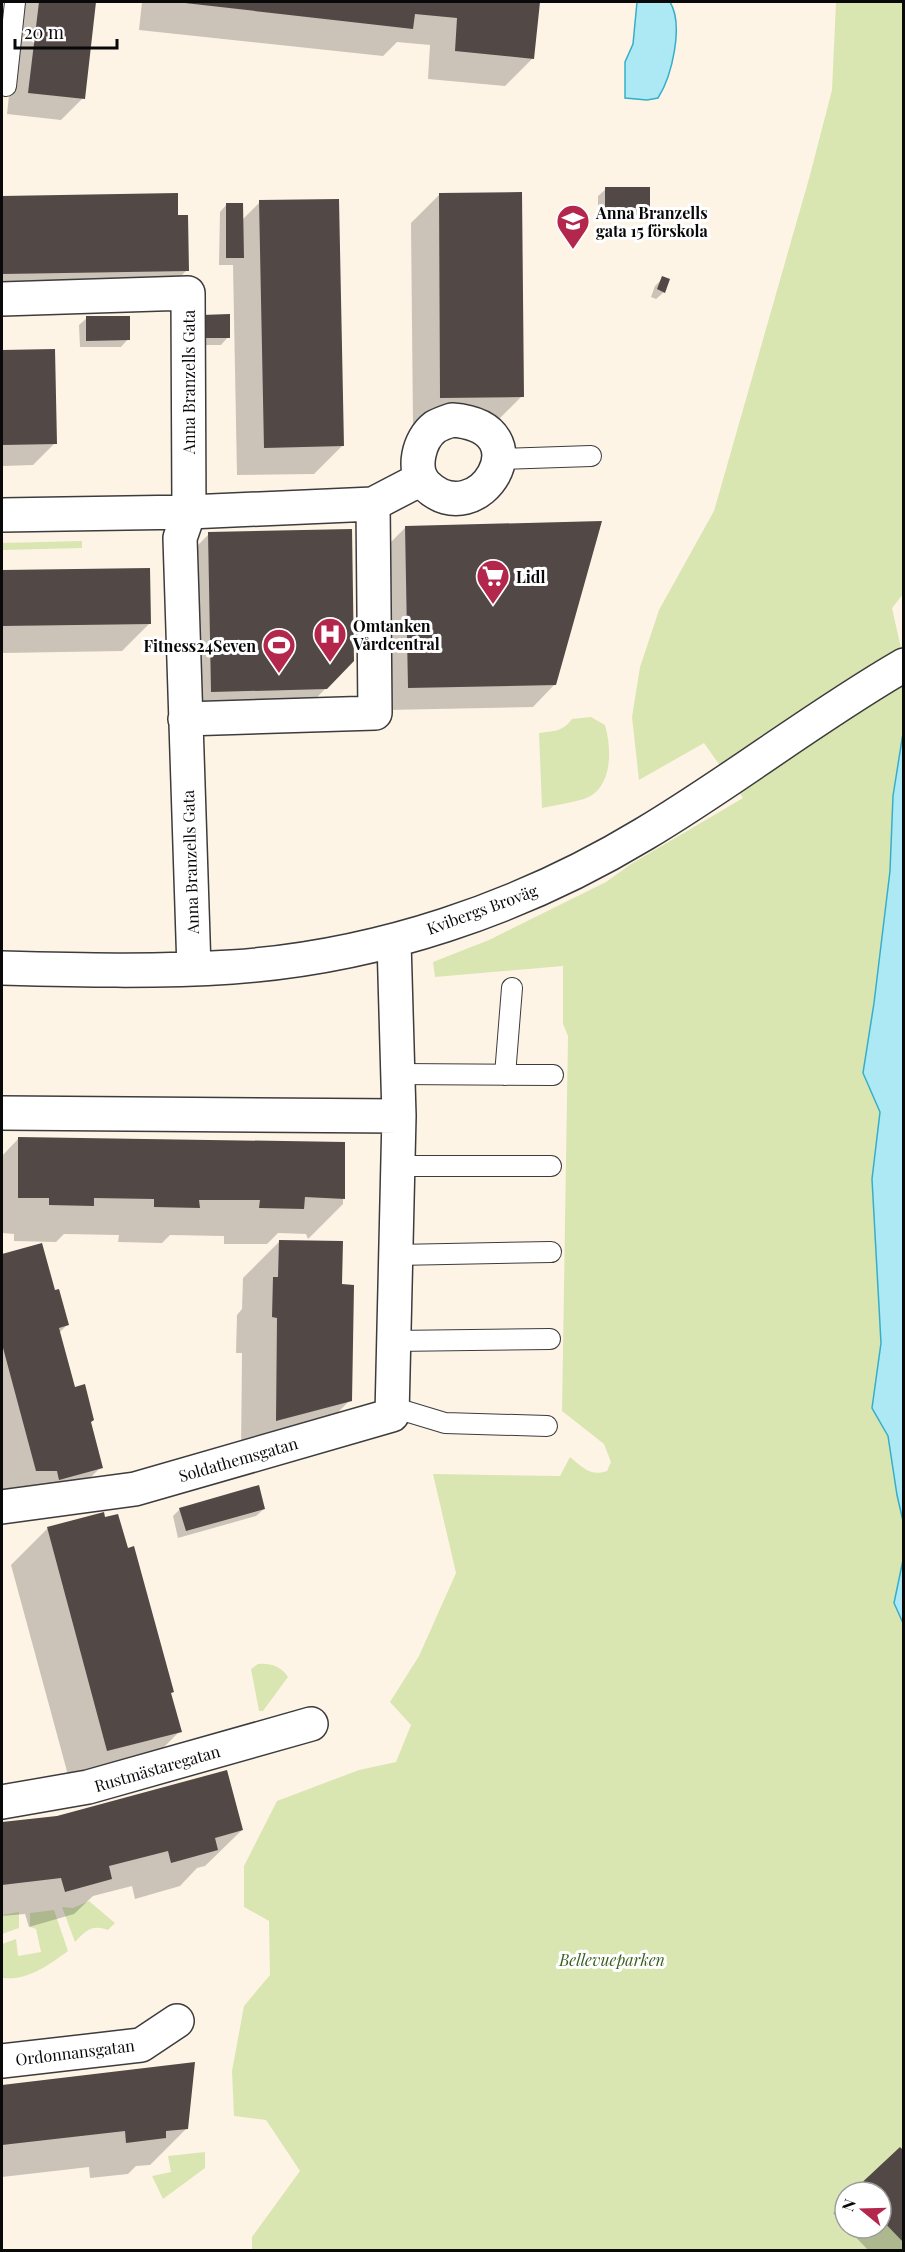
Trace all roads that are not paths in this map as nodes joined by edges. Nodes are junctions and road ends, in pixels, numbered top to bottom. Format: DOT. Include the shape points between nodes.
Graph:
graph roads {
  1 [pos="15,2"];
  2 [pos="6,86"];
  3 [pos="2,299"];
  4 [pos="591,456"];
  5 [pos="498,459"];
  6 [pos="421,479"];
  7 [pos="373,504"];
  8 [pos="189,512"];
  9 [pos="2,515"];
  10 [pos="903,665"];
  11 [pos="185,719"];
  12 [pos="394,941"];
  13 [pos="2,968"];
  14 [pos="194,969"];
  15 [pos="512,988"];
  16 [pos="399,1074"];
  17 [pos="505,1075"];
  18 [pos="553,1075"];
  19 [pos="2,1113"];
  20 [pos="399,1116"];
  21 [pos="397,1166"];
  22 [pos="551,1166"];
  23 [pos="551,1252"];
  24 [pos="396,1255"];
  25 [pos="550,1339"];
  26 [pos="393,1341"];
  27 [pos="392,1407"];
  28 [pos="547,1426"];
  29 [pos="2,1507"];
  30 [pos="310,1724"];
  31 [pos="2,1802"];
  32 [pos="177,2021"];
  33 [pos="2,2061"];
  1 -- 2 [label="lane"];
  3 -- 8 [label="street, Anna Branzells Gata" via="188,293"];
  4 -- 5 [label="lane"];
  5 -- 6 [label="street" via="489,483 468,497 444,496"];
  5 -- 6 [label="street" via="497,446 487,430 472,422 452,420 434,428 423,442 419,451"];
  6 -- 7 [label="street"];
  7 -- 8 [label="street"];
  7 -- 11 [label="street" via="375,713"];
  8 -- 9 [label="street"];
  8 -- 11 [label="street, Anna Branzells Gata" via="180,538"];
  10 -- 12 [label="street, Kvibergs Broväg" via="848,697 643,835 507,903"];
  11 -- 14 [label="street, Anna Branzells Gata"];
  12 -- 14 [label="street, Kvibergs Broväg" via="288,960"];
  12 -- 16 [label="street"];
  13 -- 14 [label="street, Kvibergs Broväg"];
  15 -- 17 [label="lane"];
  16 -- 17 [label="lane"];
  16 -- 20 [label="street"];
  17 -- 18 [label="lane"];
  19 -- 20 [label="street"];
  20 -- 21 [label="street"];
  21 -- 22 [label="lane"];
  21 -- 24 [label="street"];
  23 -- 24 [label="lane"];
  24 -- 26 [label="street"];
  25 -- 26 [label="lane"];
  26 -- 27 [label="street"];
  27 -- 28 [label="lane" via="445,1423"];
  27 -- 29 [label="street, Soldathemsgatan" via="392,1415 135,1489"];
  30 -- 31 [label="street, Rustmästaregatan" via="88,1788"];
  32 -- 33 [label="street, Ordonnansgatan" via="141,2045"];
}
